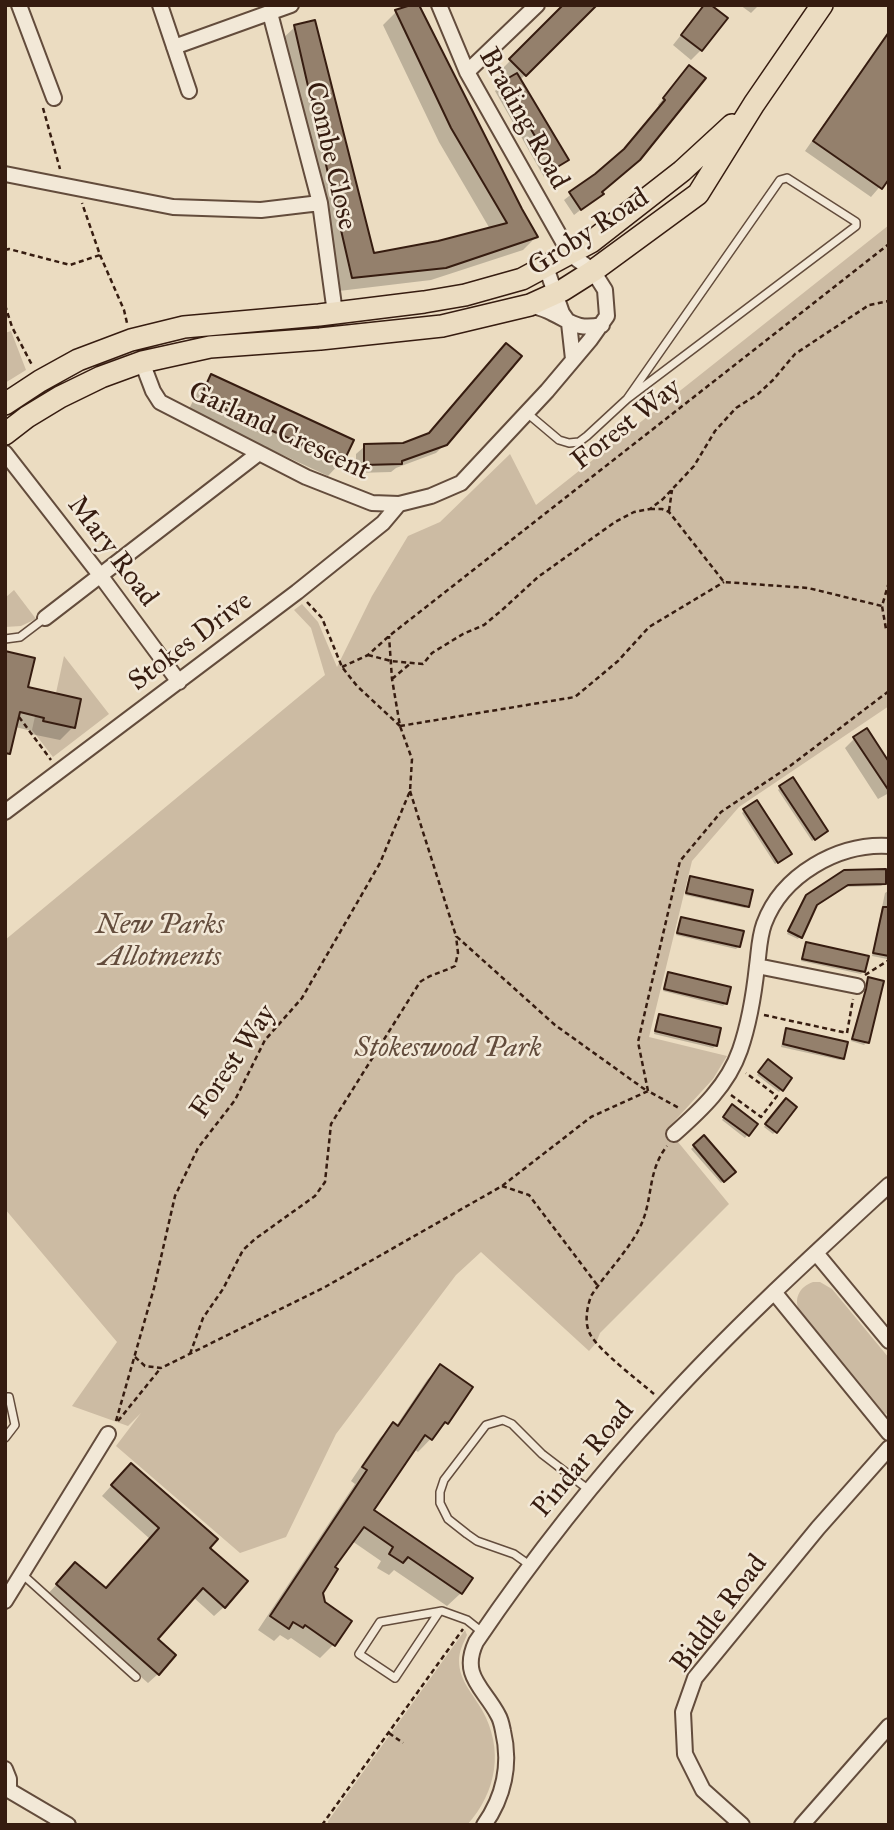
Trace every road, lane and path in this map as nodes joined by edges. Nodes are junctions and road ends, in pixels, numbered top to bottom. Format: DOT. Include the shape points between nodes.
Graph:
graph roads {
  1 [pos="19,5"];
  2 [pos="160,5"];
  3 [pos="291,5"];
  4 [pos="439,5"];
  5 [pos="537,5"];
  6 [pos="822,5"];
  7 [pos="270,13"];
  8 [pos="174,47"];
  9 [pos="467,72"];
  10 [pos="189,91"];
  11 [pos="54,99"];
  12 [pos="754,104"];
  13 [pos="5,174"];
  14 [pos="71,187"];
  15 [pos="320,202"];
  16 [pos="889,244"];
  17 [pos="5,250"];
  18 [pos="570,254"];
  19 [pos="100,255"];
  20 [pos="546,267"];
  21 [pos="593,271"];
  22 [pos="556,293"];
  23 [pos="889,301"];
  24 [pos="5,305"];
  25 [pos="530,305"];
  26 [pos="327,314"];
  27 [pos="569,323"];
  28 [pos="601,325"];
  29 [pos="12,327"];
  30 [pos="128,328"];
  31 [pos="5,330"];
  32 [pos="320,339"];
  33 [pos="573,359"];
  34 [pos="142,362"];
  35 [pos="35,371"];
  36 [pos="627,399"];
  37 [pos="5,404"];
  38 [pos="527,412"];
  39 [pos="5,434"];
  40 [pos="5,453"];
  41 [pos="259,453"];
  42 [pos="672,490"];
  43 [pos="399,504"];
  44 [pos="650,509"];
  45 [pos="669,512"];
  46 [pos="100,575"];
  47 [pos="724,582"];
  48 [pos="889,582"];
  49 [pos="297,592"];
  50 [pos="882,606"];
  51 [pos="45,618"];
  52 [pos="889,631"];
  53 [pos="389,636"];
  54 [pos="5,639"];
  55 [pos="368,655"];
  56 [pos="391,661"];
  57 [pos="411,663"];
  58 [pos="342,667"];
  59 [pos="392,679"];
  60 [pos="179,682"];
  61 [pos="889,691"];
  62 [pos="19,717"];
  63 [pos="400,726"];
  64 [pos="59,771"];
  65 [pos="410,791"];
  66 [pos="5,812"];
  67 [pos="889,846"];
  68 [pos="456,936"];
  69 [pos="889,960"];
  70 [pos="757,966"];
  71 [pos="857,986"];
  72 [pos="750,1012"];
  73 [pos="734,1063"];
  74 [pos="720,1087"];
  75 [pos="648,1091"];
  76 [pos="694,1117"];
  77 [pos="674,1134"];
  78 [pos="889,1185"];
  79 [pos="502,1186"];
  80 [pos="816,1253"];
  81 [pos="598,1286"];
  82 [pos="774,1292"];
  83 [pos="889,1342"];
  84 [pos="190,1354"];
  85 [pos="135,1357"];
  86 [pos="160,1368"];
  87 [pos="5,1398"];
  88 [pos="664,1403"];
  89 [pos="112,1429"];
  90 [pos="889,1433"];
  91 [pos="5,1438"];
  92 [pos="889,1448"];
  93 [pos="589,1490"];
  94 [pos="531,1566"];
  95 [pos="22,1574"];
  96 [pos="5,1601"];
  97 [pos="439,1612"];
  98 [pos="468,1622"];
  99 [pos="482,1633"];
  100 [pos="136,1677"];
  101 [pos="889,1726"];
  102 [pos="388,1732"];
  103 [pos="403,1743"];
  104 [pos="5,1769"];
  105 [pos="7,1788"];
  106 [pos="68,1825"];
  107 [pos="322,1825"];
  108 [pos="484,1825"];
  109 [pos="742,1825"];
  110 [pos="802,1825"];
  1 -- 11 [label="street"];
  2 -- 8 [label="street"];
  3 -- 7 [label="street"];
  4 -- 9 [label="street, Brading Road"];
  5 -- 9 [label="street"];
  6 -- 12 [label="main road, Groby Road"];
  7 -- 8 [label="street"];
  7 -- 15 [label="street, Combe Close"];
  8 -- 10 [label="street"];
  9 -- 18 [label="street, Brading Road"];
  11 -- 14 [label="path" via="42,104"];
  12 -- 18 [label="main road, Groby Road" via="682,171"];
  12 -- 21 [label="main road, Groby Road" via="698,194"];
  13 -- 14 [label="street"];
  14 -- 15 [label="street" via="173,207 261,210"];
  14 -- 19 [label="path"];
  15 -- 26 [label="street, Combe Close"];
  16 -- 53 [label="path, Forest Way"];
  17 -- 19 [label="path" via="70,265"];
  18 -- 20 [label="main road, Groby Road"];
  18 -- 21 [label="street"];
  19 -- 30 [label="path"];
  20 -- 22 [label="street"];
  20 -- 26 [label="main road, Groby Road" via="522,279 465,295"];
  21 -- 22 [label="main road, Groby Road"];
  21 -- 28 [label="street" via="606,290 607,316"];
  22 -- 25 [label="main road, Groby Road"];
  22 -- 27 [label="street"];
  23 -- 42 [label="path" via="869,305 795,354 773,380 715,430 694,466"];
  24 -- 29 [label="path"];
  25 -- 27 [label="street"];
  25 -- 32 [label="main road, Groby Road" via="442,326"];
  26 -- 32 [label="main road"];
  26 -- 37 [label="main road, Groby Road" via="184,327 131,340 78,360"];
  27 -- 28 [label="street" via="588,328"];
  27 -- 33 [label="street"];
  28 -- 33 [label="street, Garland Crescent"];
  29 -- 31 [label="path"];
  29 -- 35 [label="path"];
  32 -- 34 [label="main road, Groby Road" via="210,347"];
  33 -- 38 [label="street, Garland Crescent"];
  34 -- 39 [label="main road, Groby Road" via="60,397"];
  34 -- 41 [label="street, Garland Crescent" via="160,402"];
  36 -- 36 [label="lane" via="780,180 787,178 856,222"];
  36 -- 38 [label="lane" via="579,442 559,440"];
  38 -- 43 [label="street, Garland Crescent" via="461,483"];
  40 -- 46 [label="street, Mary Road"];
  41 -- 43 [label="street, Garland Crescent" via="372,503"];
  41 -- 46 [label="street"];
  42 -- 44 [label="path"];
  42 -- 45 [label="path"];
  43 -- 49 [label="street, Stokes Drive" via="383,523"];
  44 -- 45 [label="path"];
  44 -- 57 [label="path" via="615,522 538,577 484,625 432,653 423,664"];
  45 -- 47 [label="path"];
  46 -- 51 [label="street"];
  46 -- 60 [label="street, Mary Road"];
  47 -- 50 [label="path" via="808,588"];
  47 -- 63 [label="path" via="649,627 575,697"];
  48 -- 50 [label="path"];
  49 -- 58 [label="path, Forest Way" via="322,618"];
  49 -- 60 [label="street, Stokes Drive"];
  50 -- 52 [label="path"];
  51 -- 54 [label="lane" via="20,637"];
  53 -- 55 [label="path, Forest Way"];
  53 -- 56 [label="path, Forest Way"];
  55 -- 56 [label="path"];
  55 -- 58 [label="path, Forest Way"];
  56 -- 57 [label="path"];
  56 -- 59 [label="path, Forest Way"];
  57 -- 59 [label="path"];
  58 -- 63 [label="path, Forest Way"];
  59 -- 63 [label="path, Forest Way"];
  60 -- 64 [label="street, Stokes Drive"];
  61 -- 75 [label="path" via="721,812 680,861 638,1042"];
  62 -- 64 [label="path"];
  63 -- 65 [label="path, Forest Way" via="412,759"];
  64 -- 66 [label="street, Stokes Drive"];
  65 -- 68 [label="path"];
  65 -- 85 [label="path, Forest Way" via="380,863 302,998 265,1041 234,1100 198,1148 175,1196"];
  67 -- 70 [label="street" via="843,851 802,874 781,895 765,922"];
  68 -- 75 [label="path" via="555,1025"];
  68 -- 84 [label="path" via="455,965 420,982 331,1124 325,1182 315,1196 243,1250 203,1318"];
  69 -- 71 [label="path" via="859,979"];
  70 -- 71 [label="street"];
  70 -- 72 [label="street"];
  71 -- 72 [label="path" via="847,1034"];
  72 -- 73 [label="street"];
  73 -- 74 [label="street"];
  73 -- 74 [label="path" via="777,1096 761,1117"];
  74 -- 76 [label="street"];
  75 -- 76 [label="path"];
  75 -- 79 [label="path" via="590,1117"];
  76 -- 77 [label="street"];
  77 -- 81 [label="path" via="676,1138 653,1173 639,1231"];
  78 -- 80 [label="street, Pindar Road"];
  79 -- 81 [label="path" via="529,1195"];
  79 -- 84 [label="path" via="325,1287"];
  80 -- 82 [label="street, Pindar Road"];
  80 -- 83 [label="street"];
  81 -- 88 [label="path" via="588,1306 589,1332"];
  82 -- 88 [label="street, Pindar Road"];
  82 -- 90 [label="street"];
  84 -- 86 [label="path"];
  85 -- 86 [label="path" via="145,1366"];
  85 -- 89 [label="path, Forest Way"];
  86 -- 89 [label="path"];
  87 -- 91 [label="lane" via="9,1397 15,1425"];
  88 -- 93 [label="street, Pindar Road"];
  89 -- 95 [label="street"];
  92 -- 109 [label="street, Biddle Road" via="695,1678 683,1712 685,1754 703,1790"];
  93 -- 94 [label="street, Pindar Road"];
  93 -- 94 [label="lane" via="512,1424 495,1421 477,1436 444,1480 440,1492 443,1512 477,1541 514,1553"];
  94 -- 99 [label="street, Pindar Road"];
  95 -- 96 [label="street"];
  95 -- 100 [label="lane"];
  97 -- 97 [label="lane" via="380,1622 359,1654 395,1678"];
  97 -- 98 [label="lane"];
  98 -- 99 [label="lane"];
  98 -- 102 [label="path"];
  99 -- 108 [label="street, Pindar Road" via="471,1652 472,1673 499,1717 507,1747 503,1784"];
  101 -- 110 [label="street"];
  102 -- 103 [label="path"];
  102 -- 107 [label="path"];
  104 -- 105 [label="street"];
  105 -- 106 [label="street"];
}
